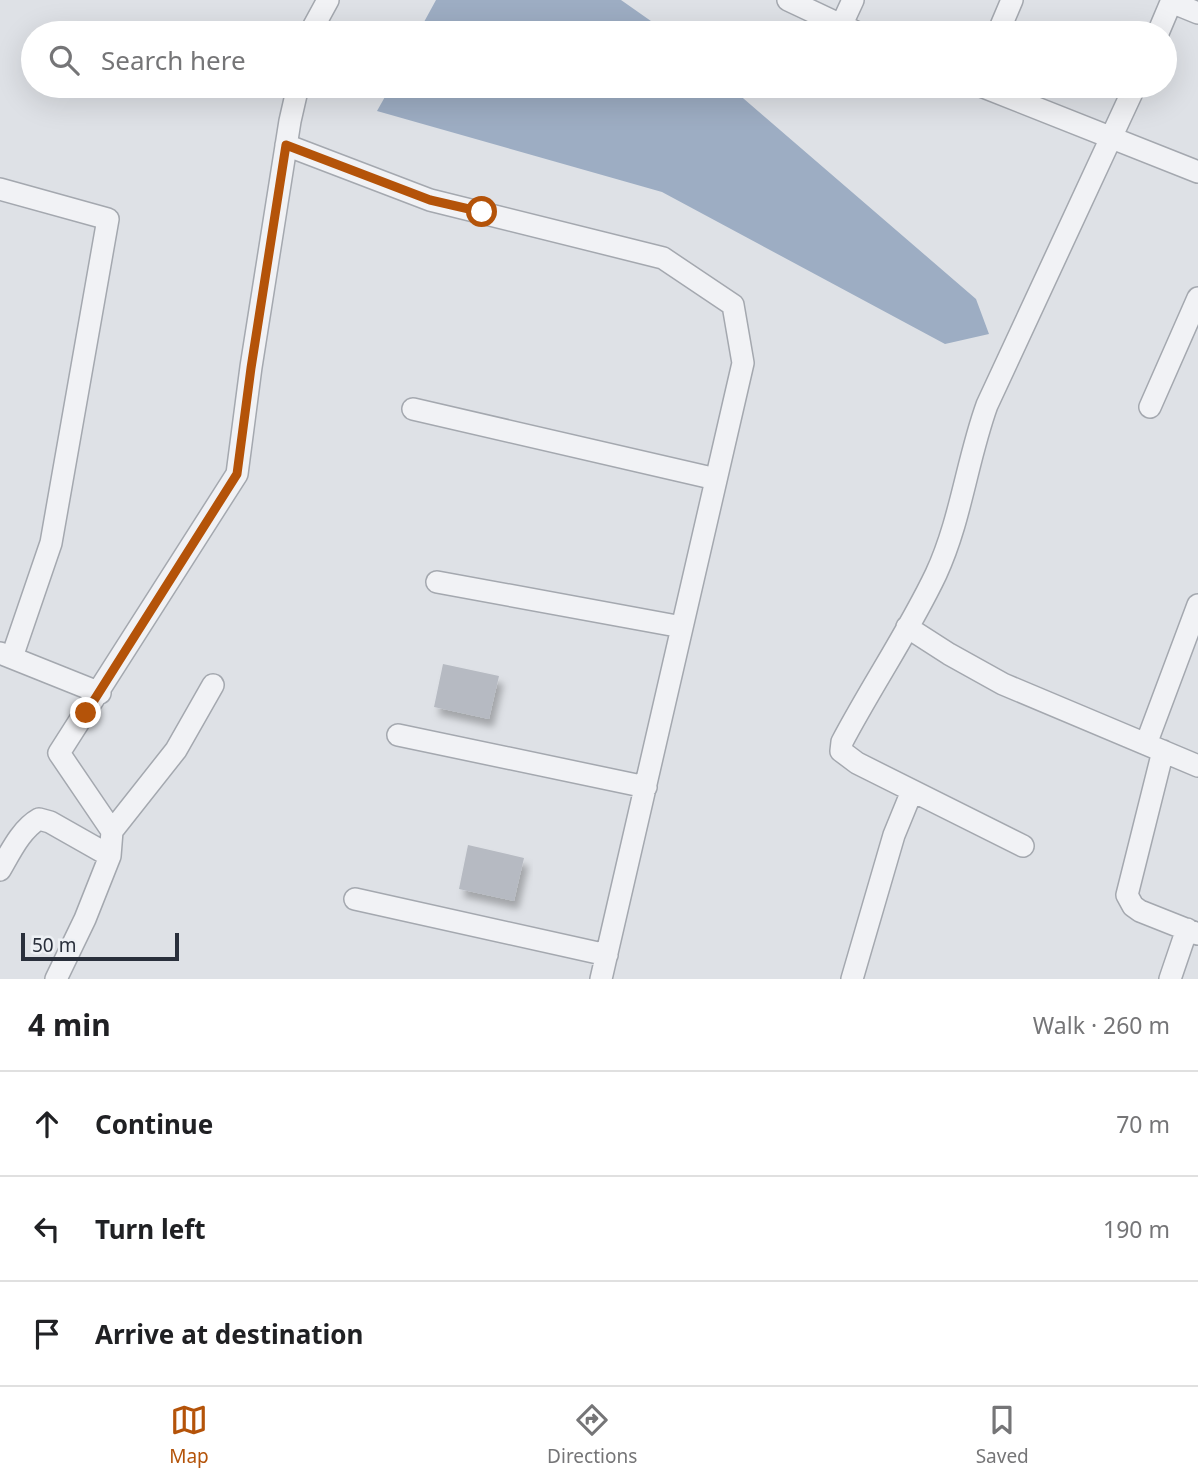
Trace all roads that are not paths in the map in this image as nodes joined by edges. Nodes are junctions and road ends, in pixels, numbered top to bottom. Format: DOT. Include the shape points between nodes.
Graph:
graph roads {
  1 [pos="328,0"];
  2 [pos="788,0"];
  3 [pos="853,0"];
  4 [pos="1012,0"];
  5 [pos="1172,1"];
  6 [pos="1198,13"];
  7 [pos="317,21"];
  8 [pos="831,21"];
  9 [pos="851,21"];
  10 [pos="1003,21"];
  11 [pos="1163,21"];
  12 [pos="296,98"];
  13 [pos="1011,98"];
  14 [pos="1130,98"];
  15 [pos="1112,139"];
  16 [pos="286,145"];
  17 [pos="1198,172"];
  18 [pos="0,189"];
  19 [pos="1198,298"];
  20 [pos="1150,407"];
  21 [pos="413,409"];
  22 [pos="716,479"];
  23 [pos="437,582"];
  24 [pos="1198,605"];
  25 [pos="907,626"];
  26 [pos="682,627"];
  27 [pos="6,655"];
  28 [pos="213,685"];
  29 [pos="100,693"];
  30 [pos="398,735"];
  31 [pos="1155,747"];
  32 [pos="1198,766"];
  33 [pos="646,787"];
  34 [pos="912,791"];
  35 [pos="112,831"];
  36 [pos="1023,846"];
  37 [pos="110,856"];
  38 [pos="0,870"];
  39 [pos="355,899"];
  40 [pos="1192,931"];
  41 [pos="607,955"];
  42 [pos="56,979"];
  43 [pos="601,979"];
  44 [pos="852,979"];
  45 [pos="1170,979"];
  1 -- 7 [label="street"];
  2 -- 8 [label="street"];
  3 -- 9 [label="street"];
  4 -- 10 [label="street"];
  5 -- 6 [label="street"];
  5 -- 11 [label="street"];
  12 -- 16 [label="street"];
  13 -- 15 [label="street"];
  14 -- 15 [label="street"];
  15 -- 17 [label="street"];
  15 -- 25 [label="street" via="987,405 936,573"];
  16 -- 22 [label="street" via="430,200 663,257 733,305 743,363"];
  16 -- 29 [label="street" via="237,474"];
  18 -- 27 [label="street" via="108,219 51,543"];
  19 -- 20 [label="street"];
  21 -- 22 [label="street"];
  22 -- 26 [label="street"];
  23 -- 26 [label="street"];
  24 -- 31 [label="street"];
  25 -- 31 [label="street" via="1003,684"];
  25 -- 34 [label="street" via="841,751"];
  26 -- 33 [label="street"];
  27 -- 29 [label="street"];
  28 -- 35 [label="street" via="176,750"];
  29 -- 35 [label="street" via="59,753"];
  30 -- 33 [label="street"];
  31 -- 32 [label="street"];
  31 -- 40 [label="street" via="1127,895 1140,911"];
  33 -- 41 [label="street"];
  34 -- 36 [label="street"];
  34 -- 44 [label="street" via="894,835"];
  35 -- 37 [label="street"];
  37 -- 38 [label="street" via="39,819 31,823"];
  37 -- 42 [label="street"];
  39 -- 41 [label="street"];
  40 -- 45 [label="street"];
  41 -- 43 [label="street"];
}
